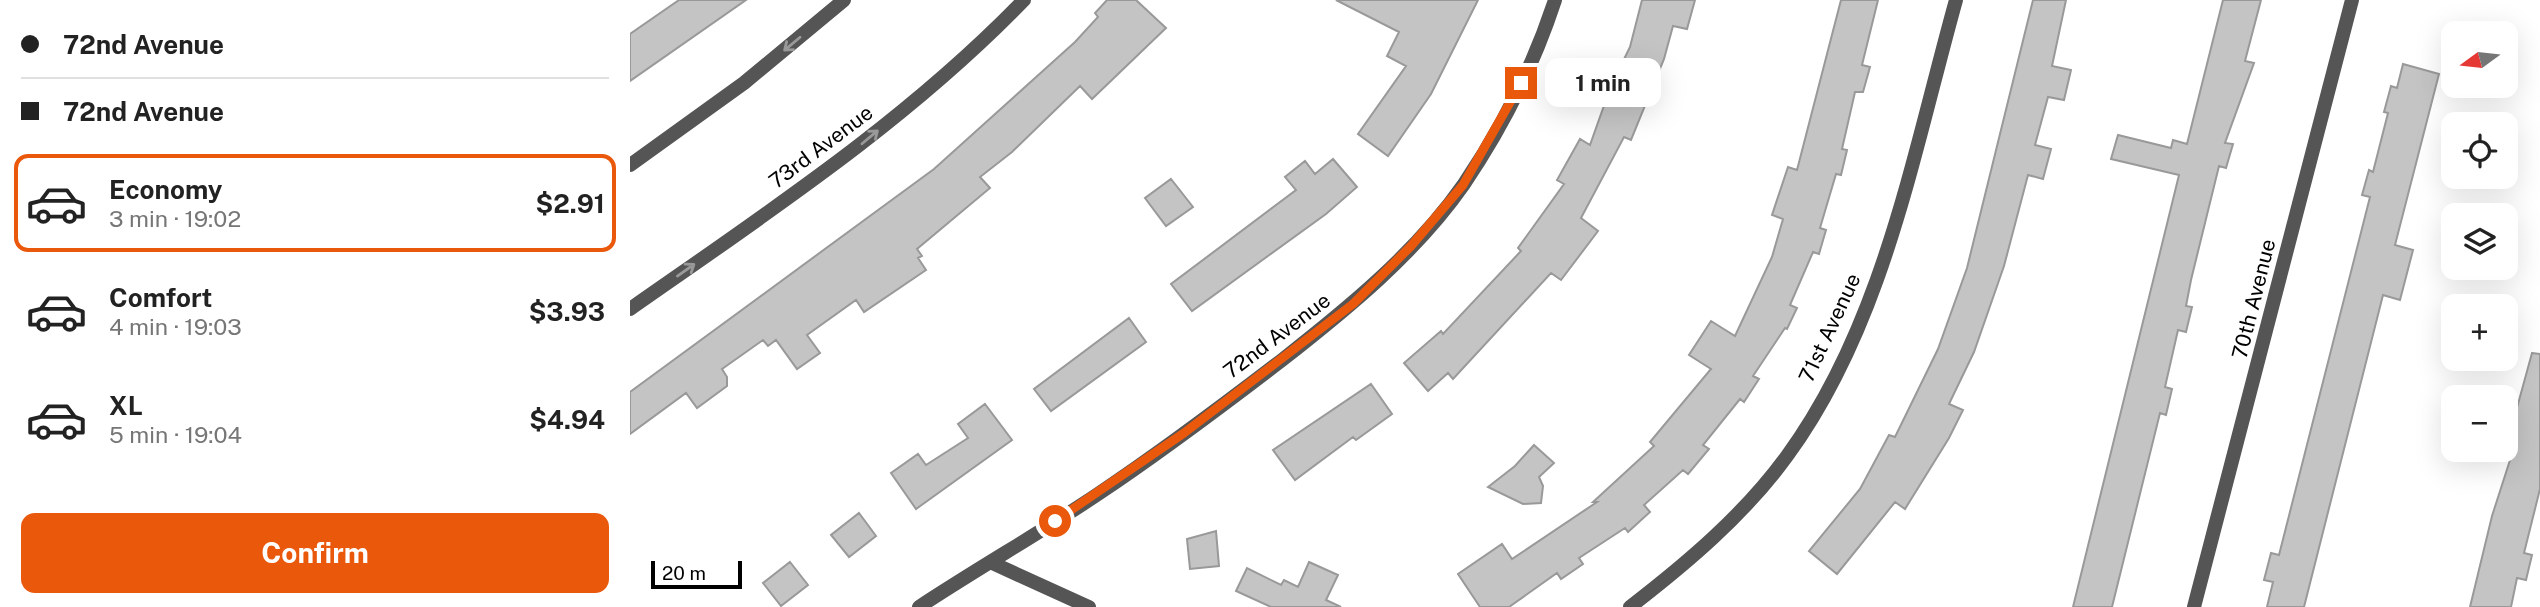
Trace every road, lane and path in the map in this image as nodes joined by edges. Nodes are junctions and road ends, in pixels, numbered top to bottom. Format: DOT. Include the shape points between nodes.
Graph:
graph roads {
  1 [pos="844,0"];
  2 [pos="1024,0"];
  3 [pos="1555,0"];
  4 [pos="1956,0"];
  5 [pos="2352,0"];
  6 [pos="630,165"];
  7 [pos="630,309"];
  8 [pos="990,562"];
  9 [pos="919,607"];
  10 [pos="1089,607"];
  11 [pos="1630,607"];
  12 [pos="2194,607"];
  1 -- 6 [label="street, one-way" via="744,83"];
  7 -- 2 [label="street, 73rd Avenue, one-way" via="843,160 946,74"];
  3 -- 8 [label="street, 72nd Avenue" via="1510,106 1463,185 1353,304 1119,479"];
  4 -- 11 [label="street, 71st Avenue" via="1895,228 1863,316 1824,394 1787,456 1733,519"];
  5 -- 12 [label="street, 70th Avenue"];
  8 -- 9 [label="street, 72nd Avenue"];
  8 -- 10 [label="street"];
}
